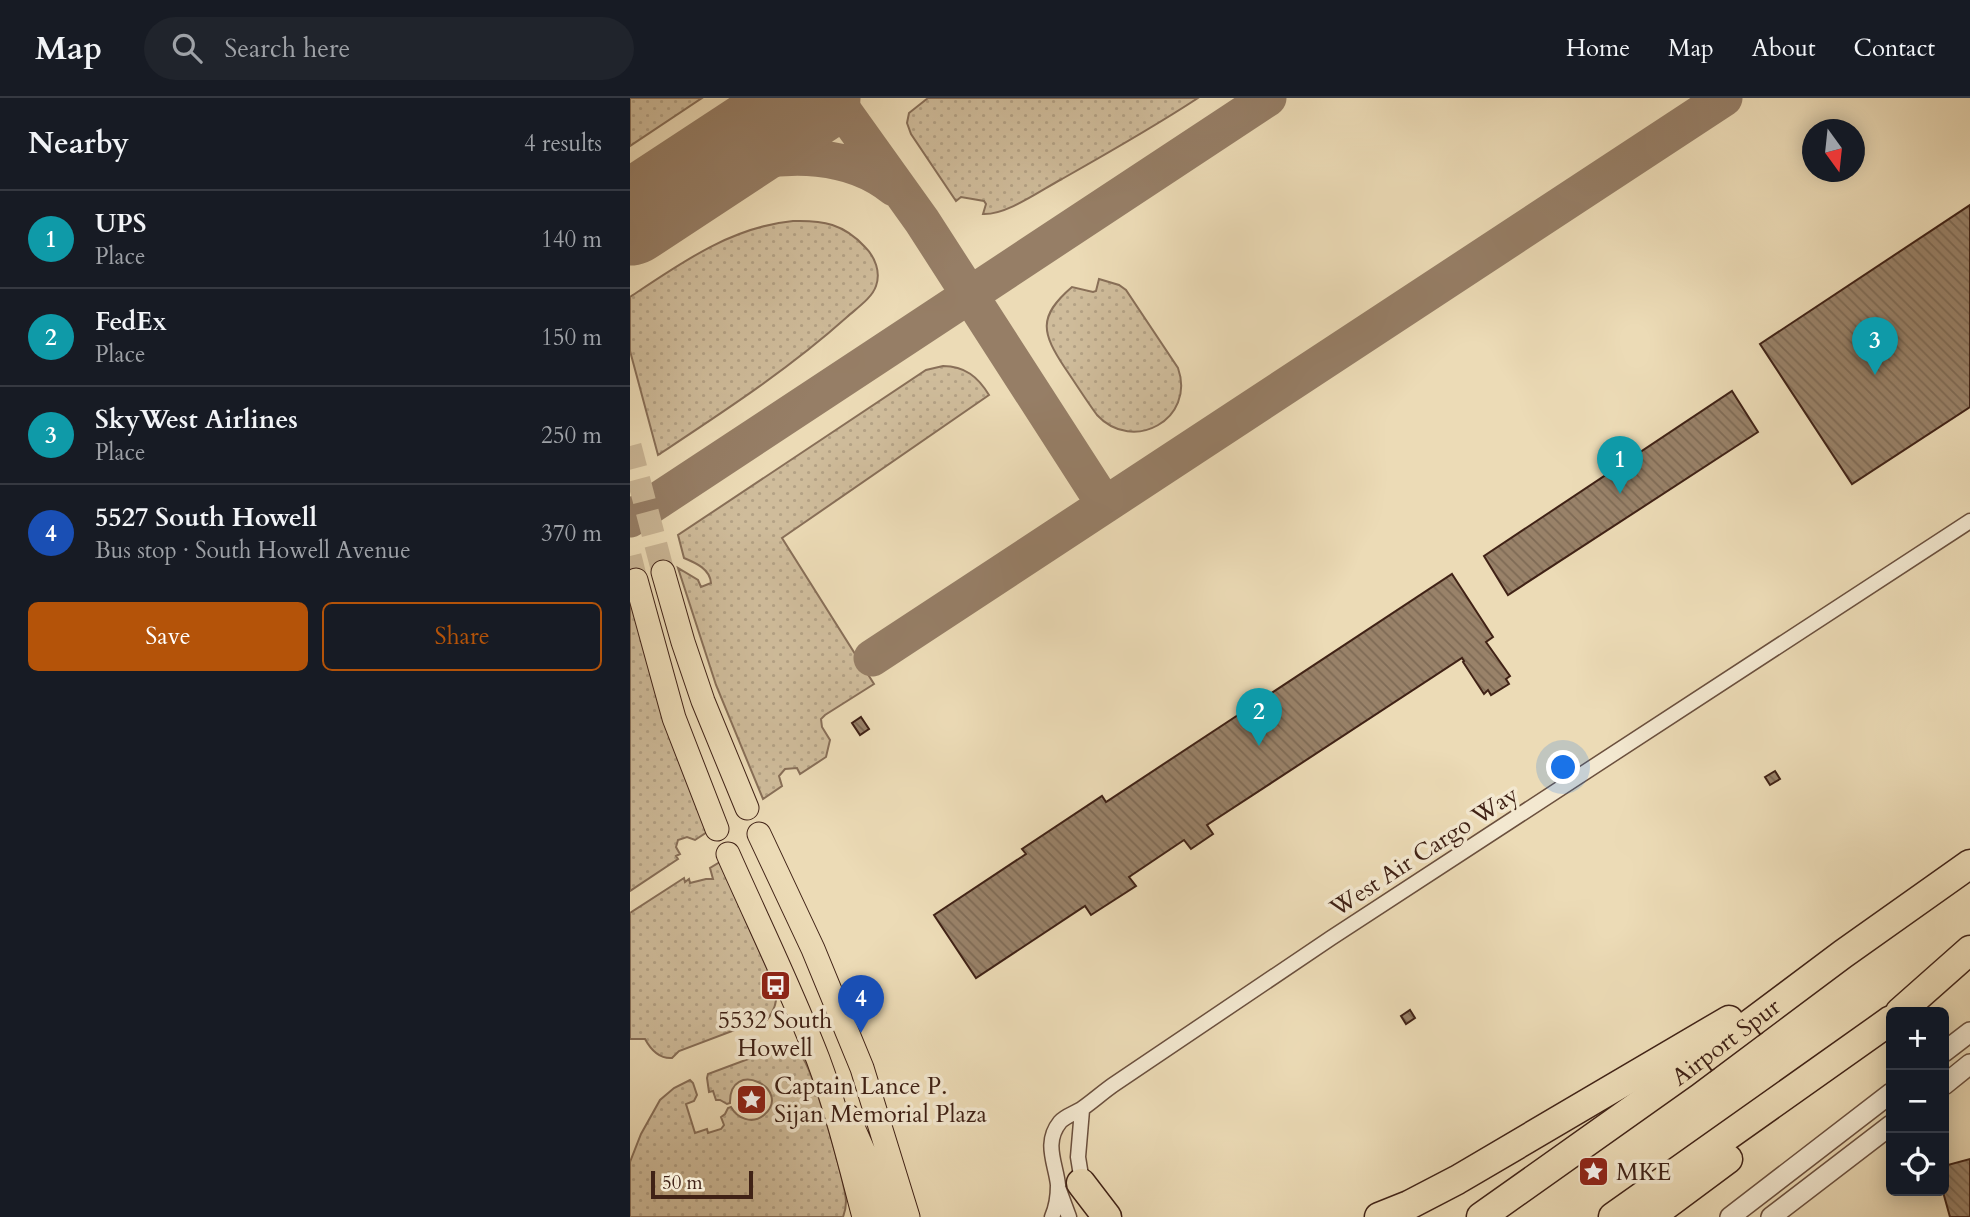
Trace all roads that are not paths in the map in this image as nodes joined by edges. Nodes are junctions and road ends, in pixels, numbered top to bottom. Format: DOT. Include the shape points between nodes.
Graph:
graph roads {
  1 [pos="1970,521"];
  2 [pos="663,572"];
  3 [pos="636,580"];
  4 [pos="747,808"];
  5 [pos="717,829"];
  6 [pos="759,834"];
  7 [pos="728,854"];
  8 [pos="1970,864"];
  9 [pos="1970,950"];
  10 [pos="1843,954"];
  11 [pos="1906,1007"];
  12 [pos="1886,1023"];
  13 [pos="1886,1024"];
  14 [pos="1970,1032"];
  15 [pos="1949,1048"];
  16 [pos="818,1060"];
  17 [pos="1970,1064"];
  18 [pos="1949,1080"];
  19 [pos="1886,1097"];
  20 [pos="1082,1110"];
  21 [pos="1886,1129"];
  22 [pos="1805,1159"];
  23 [pos="1820,1180"];
  24 [pos="1070,1184"];
  25 [pos="858,1194"];
  26 [pos="851,1217"];
  27 [pos="864,1217"];
  28 [pos="887,1217"];
  29 [pos="908,1217"];
  30 [pos="1052,1217"];
  31 [pos="1069,1217"];
  32 [pos="1090,1217"];
  33 [pos="1107,1217"];
  34 [pos="1379,1217"];
  35 [pos="1481,1217"];
  36 [pos="1613,1217"];
  37 [pos="1650,1217"];
  38 [pos="1730,1217"];
  39 [pos="1771,1217"];
  1 -- 20 [label="street, West Air Cargo Way" via="1331,938 1113,1084"];
  2 -- 4 [label="main road" via="703,701"];
  3 -- 5 [label="main road" via="674,718"];
  6 -- 29 [label="main road" via="862,1068"];
  7 -- 16 [label="main road"];
  8 -- 10 [label="highway, Airport Spur"];
  9 -- 11 [label="highway"];
  10 -- 34 [label="highway" via="1457,1180"];
  10 -- 35 [label="highway, Airport Spur"];
  12 -- 36 [label="highway"];
  13 -- 37 [label="highway" via="1768,1129"];
  14 -- 15 [label="street"];
  16 -- 25 [label="main road"];
  16 -- 28 [label="main road" via="857,1133"];
  17 -- 18 [label="street"];
  19 -- 22 [label="street"];
  20 -- 24 [label="street, West Air Cargo Way"];
  20 -- 24 [label="street, West Air Cargo Way" via="1061,1121 1053,1135 1052,1164"];
  21 -- 23 [label="street"];
  22 -- 23 [label="street"];
  22 -- 38 [label="street"];
  23 -- 39 [label="street"];
  24 -- 30 [label="street, West Air Cargo Way"];
  24 -- 31 [label="street"];
  24 -- 32 [label="street, West Air Cargo Way"];
  24 -- 33 [label="highway"];
  25 -- 26 [label="main road"];
  25 -- 27 [label="main road"];
}
